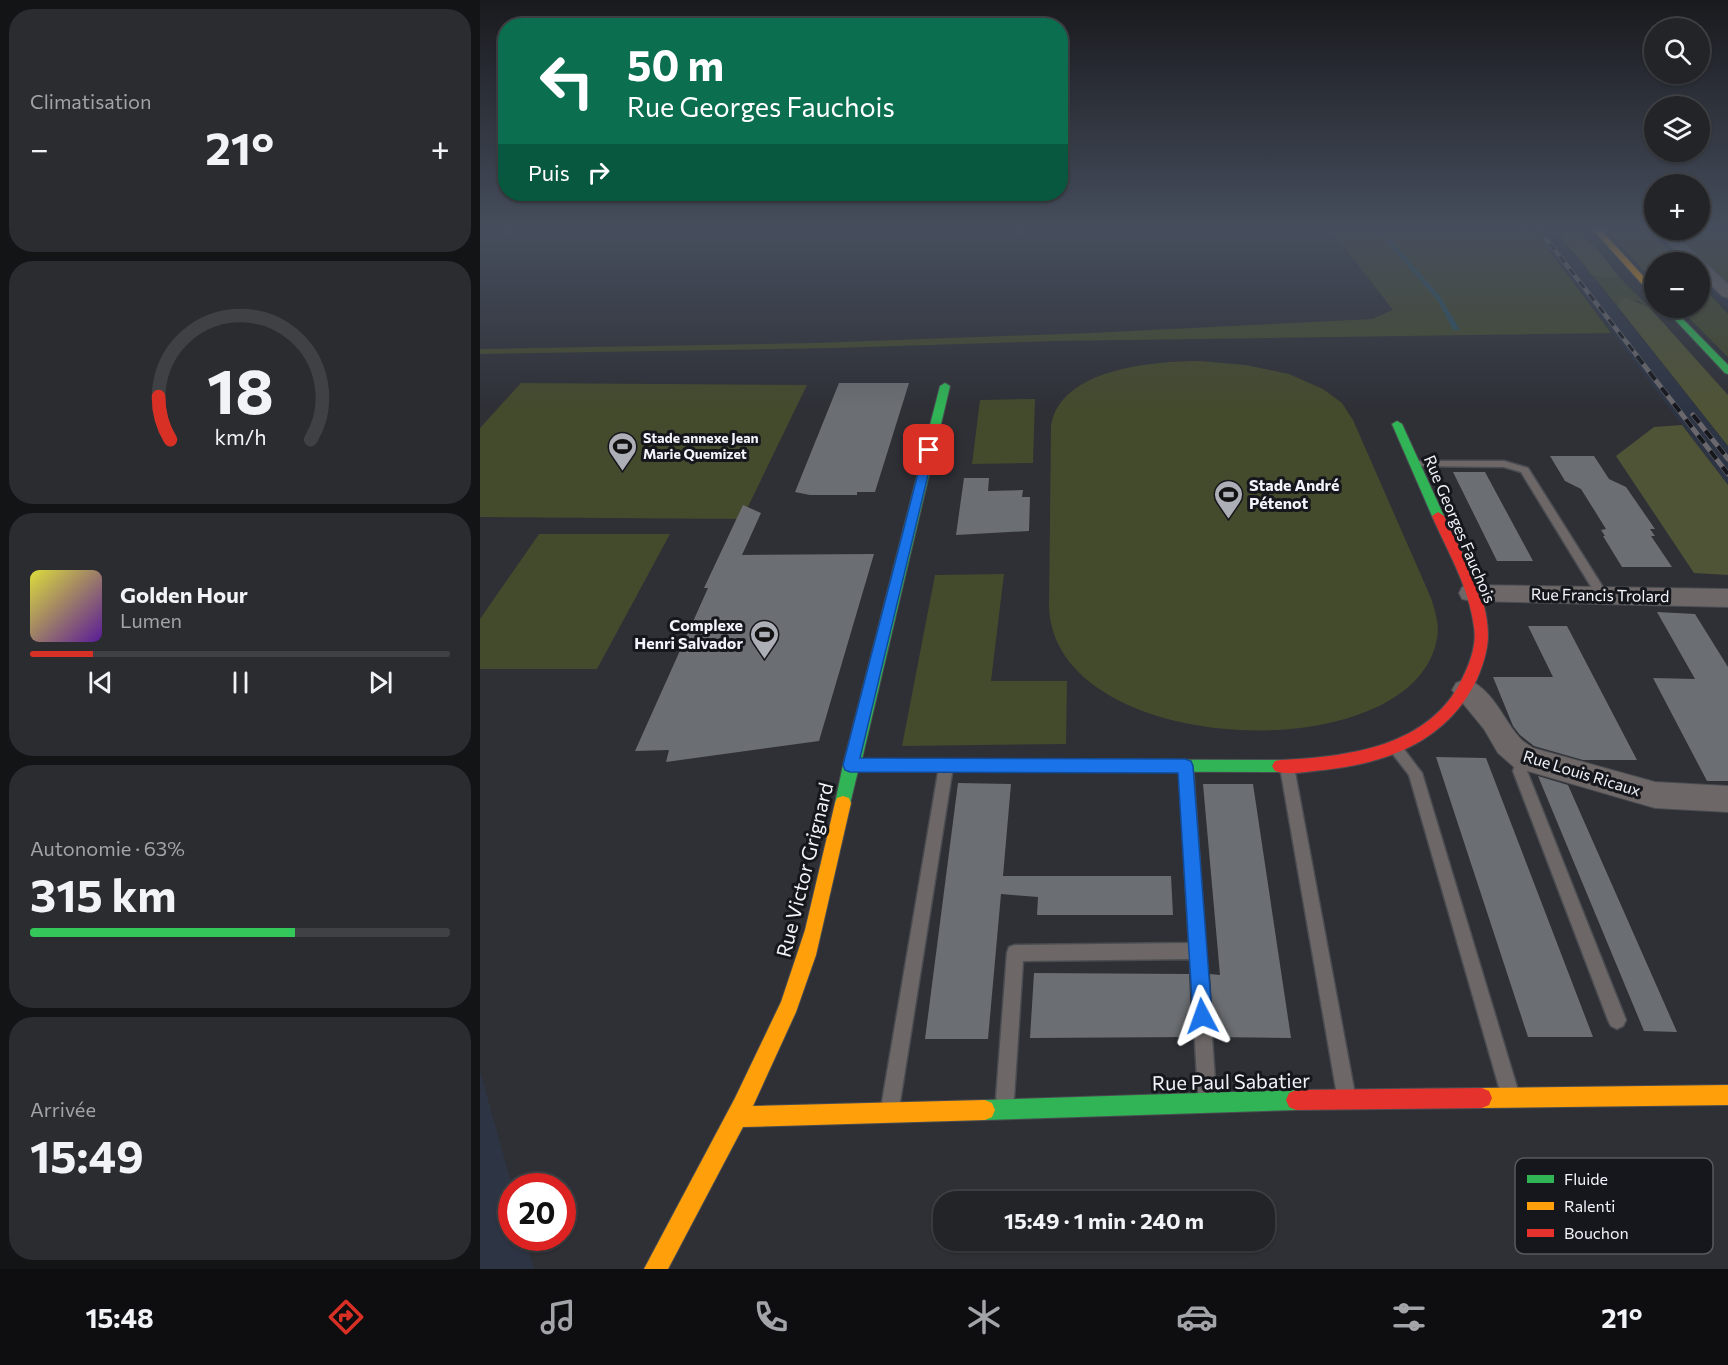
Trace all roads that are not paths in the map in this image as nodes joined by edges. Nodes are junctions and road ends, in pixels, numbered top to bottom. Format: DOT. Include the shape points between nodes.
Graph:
graph roads {
  1 [pos="1677,318"];
  2 [pos="1726,370"];
  3 [pos="945,386"];
  4 [pos="1397,424"];
  5 [pos="1415,464"];
  6 [pos="1471,593"];
  7 [pos="1602,595"];
  8 [pos="1728,598"];
  9 [pos="1466,690"];
  10 [pos="1395,748"];
  11 [pos="1524,758"];
  12 [pos="850,765"];
  13 [pos="946,766"];
  14 [pos="1185,766"];
  15 [pos="1287,767"];
  16 [pos="1728,799"];
  17 [pos="1198,951"];
  18 [pos="1617,1020"];
  19 [pos="1728,1095"];
  20 [pos="1511,1097"];
  21 [pos="1346,1099"];
  22 [pos="1208,1102"];
  23 [pos="1005,1108"];
  24 [pos="889,1112"];
  25 [pos="735,1117"];
  26 [pos="656,1269"];
  1 -- 2 [label="street"];
  3 -- 12 [label="street, Rue Victor Grignard"];
  4 -- 5 [label="street, Rue Georges Fauchois"];
  5 -- 6 [label="street, Rue Georges Fauchois"];
  5 -- 7 [label="lane" via="1504,464 1525,470"];
  6 -- 7 [label="street, Rue Francis Trolard"];
  6 -- 9 [label="street, Rue Georges Fauchois" via="1481,641"];
  7 -- 8 [label="street, Rue Francis Trolard"];
  9 -- 10 [label="street, Rue Georges Fauchois" via="1437,724"];
  9 -- 11 [label="street, Rue Louis Ricaux" via="1494,721 1508,746"];
  10 -- 15 [label="street, Rue Georges Fauchois" via="1359,760"];
  10 -- 20 [label="lane" via="1415,773"];
  11 -- 16 [label="street, Rue Louis Ricaux" via="1655,795"];
  11 -- 18 [label="lane" via="1520,771"];
  12 -- 13 [label="street, Rue Georges Fauchois"];
  12 -- 25 [label="street, Rue Victor Grignard" via="806,956 780,1028"];
  13 -- 14 [label="street, Rue Georges Fauchois"];
  13 -- 24 [label="lane"];
  14 -- 15 [label="street, Rue Georges Fauchois"];
  14 -- 17 [label="lane"];
  15 -- 21 [label="lane"];
  17 -- 22 [label="lane"];
  17 -- 23 [label="lane" via="1015,953"];
  19 -- 20 [label="street, Rue Paul Sabatier"];
  20 -- 21 [label="street, Rue Paul Sabatier"];
  21 -- 22 [label="street, Rue Paul Sabatier"];
  22 -- 23 [label="street, Rue Paul Sabatier"];
  23 -- 24 [label="street, Rue Paul Sabatier"];
  24 -- 25 [label="street, Rue Paul Sabatier"];
  25 -- 26 [label="street, Rue Victor Grignard"];
}
